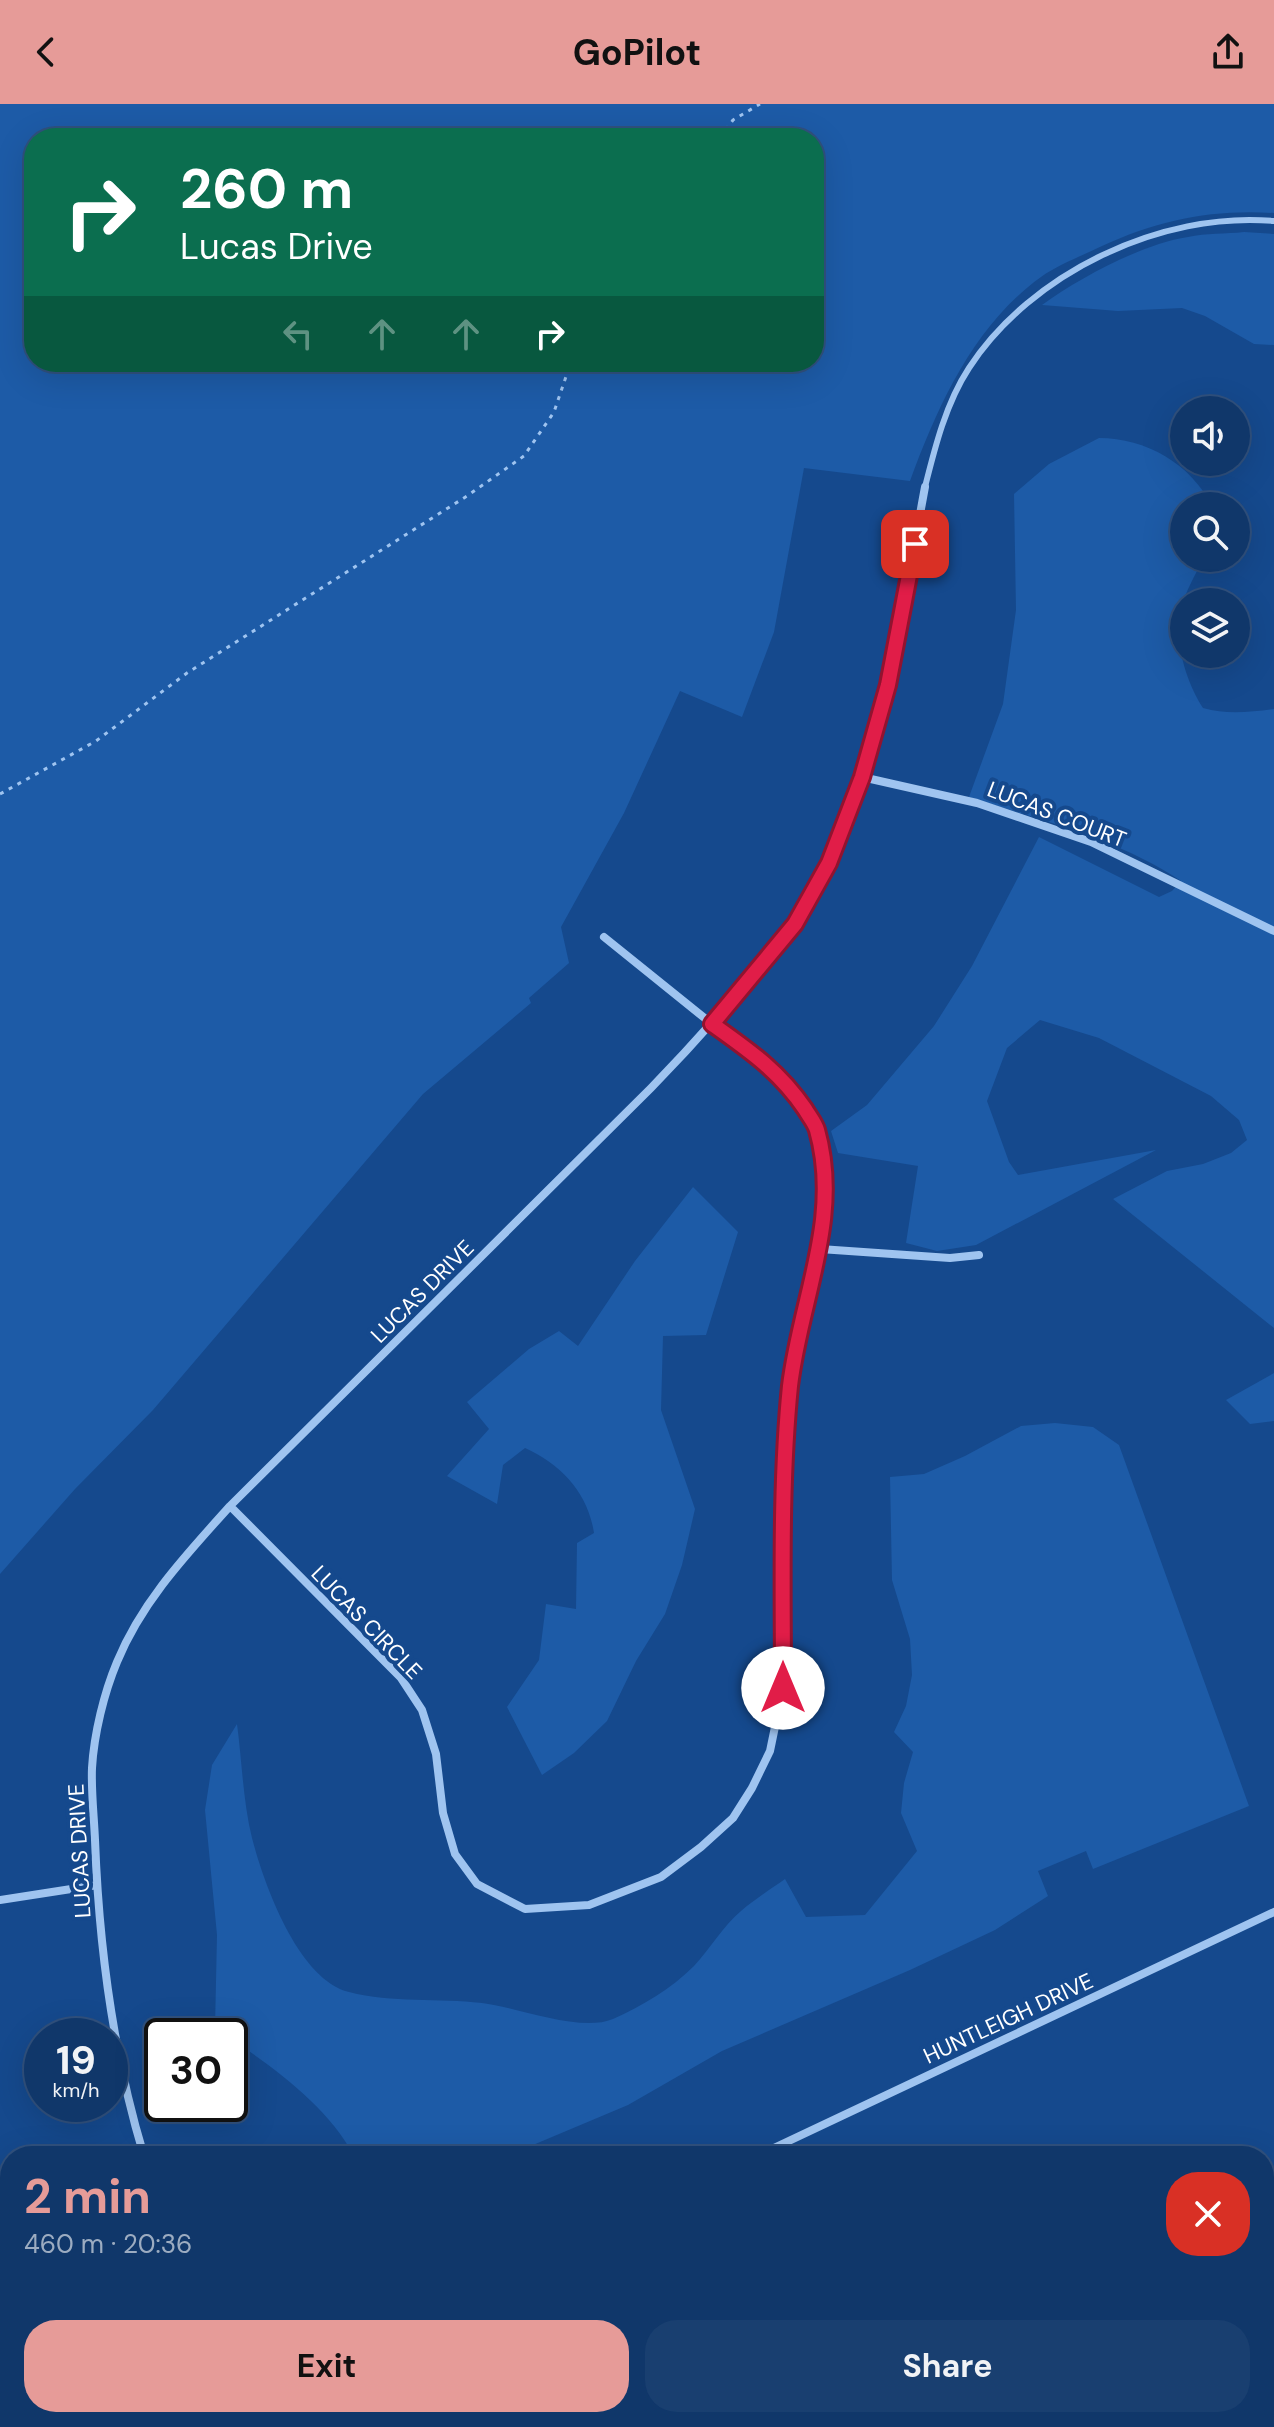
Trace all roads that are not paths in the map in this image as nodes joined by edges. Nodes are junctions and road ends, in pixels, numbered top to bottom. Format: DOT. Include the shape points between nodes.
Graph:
graph roads {
  1 [pos="1274,221"];
  2 [pos="925,487"];
  3 [pos="862,777"];
  4 [pos="1274,931"];
  5 [pos="604,937"];
  6 [pos="712,1024"];
  7 [pos="820,1249"];
  8 [pos="979,1255"];
  9 [pos="230,1506"];
  10 [pos="97,1885"];
  11 [pos="0,1900"];
  12 [pos="1274,1912"];
  13 [pos="141,2146"];
  14 [pos="778,2146"];
  1 -- 2 [label="lane" via="1225,221 1148,237 1054,281 995,334 968,369"];
  2 -- 3 [label="street, LUCAS DRIVE" via="888,685"];
  3 -- 4 [label="street, LUCAS COURT" via="977,803 1091,842"];
  3 -- 6 [label="street, LUCAS DRIVE" via="829,863 795,924"];
  5 -- 6 [label="street, LUCAS CIRCLE"];
  6 -- 7 [label="street, LUCAS CIRCLE" via="769,1065 816,1127 826,1180"];
  6 -- 9 [label="street, LUCAS DRIVE"];
  7 -- 8 [label="street" via="950,1258"];
  7 -- 9 [label="street, LUCAS CIRCLE" via="791,1382 783,1473 783,1688 770,1751 733,1818 661,1877 589,1905 525,1909 477,1884 455,1854 422,1710 401,1678"];
  9 -- 10 [label="street, LUCAS DRIVE" via="168,1575 116,1663 92,1767"];
  10 -- 11 [label="street"];
  10 -- 13 [label="street, LUCAS DRIVE" via="116,2046"];
  12 -- 14 [label="street, HUNTLEIGH DRIVE"];
}
